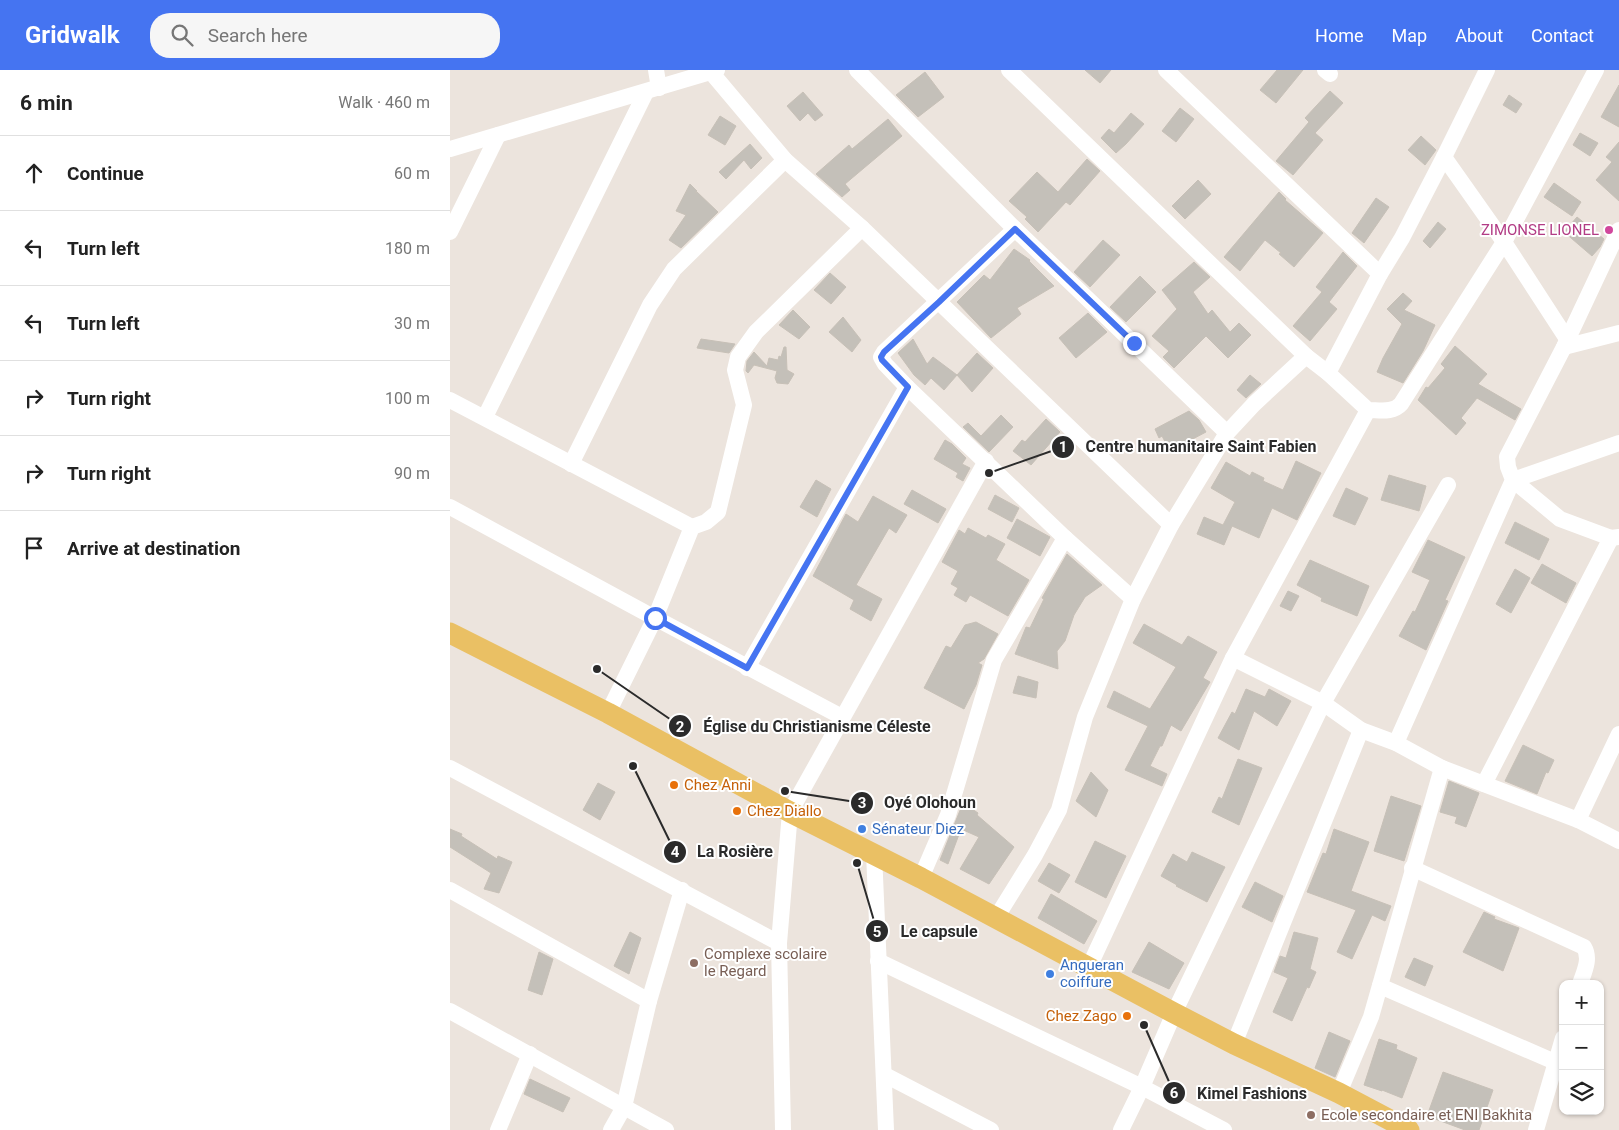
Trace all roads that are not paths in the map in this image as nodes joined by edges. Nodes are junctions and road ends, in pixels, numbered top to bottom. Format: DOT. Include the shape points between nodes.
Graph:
graph roads {
  1 [pos="656,70"];
  2 [pos="857,70"];
  3 [pos="1009,70"];
  4 [pos="1166,70"];
  5 [pos="1596,70"];
  6 [pos="714,71"];
  7 [pos="1485,71"];
  8 [pos="652,90"];
  9 [pos="498,135"];
  10 [pos="450,149"];
  11 [pos="1444,157"];
  12 [pos="785,160"];
  13 [pos="862,228"];
  14 [pos="1015,229"];
  15 [pos="1619,230"];
  16 [pos="450,232"];
  17 [pos="1504,242"];
  18 [pos="1380,274"];
  19 [pos="939,302"];
  20 [pos="1619,333"];
  21 [pos="1566,343"];
  22 [pos="1306,356"];
  23 [pos="1328,373"];
  24 [pos="908,387"];
  25 [pos="450,400"];
  26 [pos="1368,410"];
  27 [pos="485,418"];
  28 [pos="1227,433"];
  29 [pos="1619,443"];
  30 [pos="986,461"];
  31 [pos="571,464"];
  32 [pos="1513,480"];
  33 [pos="1448,485"];
  34 [pos="450,507"];
  35 [pos="1172,525"];
  36 [pos="692,527"];
  37 [pos="1064,538"];
  38 [pos="1615,538"];
  39 [pos="1133,599"];
  40 [pos="655,618"];
  41 [pos="450,633"];
  42 [pos="1233,658"];
  43 [pos="747,668"];
  44 [pos="1323,703"];
  45 [pos="608,714"];
  46 [pos="842,717"];
  47 [pos="1361,730"];
  48 [pos="1619,734"];
  49 [pos="1396,743"];
  50 [pos="450,768"];
  51 [pos="1442,768"];
  52 [pos="1484,784"];
  53 [pos="790,812"];
  54 [pos="1578,820"];
  55 [pos="1619,841"];
  56 [pos="874,853"];
  57 [pos="1412,868"];
  58 [pos="921,878"];
  59 [pos="450,890"];
  60 [pos="682,890"];
  61 [pos="996,918"];
  62 [pos="779,943"];
  63 [pos="878,961"];
  64 [pos="1089,967"];
  65 [pos="1581,980"];
  66 [pos="1380,986"];
  67 [pos="649,1001"];
  68 [pos="450,1011"];
  69 [pos="1174,1013"];
  70 [pos="1234,1044"];
  71 [pos="1559,1050"];
  72 [pos="530,1054"];
  73 [pos="1555,1062"];
  74 [pos="884,1075"];
  75 [pos="1142,1087"];
  76 [pos="1339,1093"];
  77 [pos="624,1107"];
  78 [pos="498,1130"];
  79 [pos="611,1130"];
  80 [pos="666,1130"];
  81 [pos="783,1130"];
  82 [pos="886,1130"];
  83 [pos="991,1130"];
  84 [pos="1121,1130"];
  85 [pos="1224,1130"];
  86 [pos="1409,1130"];
  87 [pos="1536,1130"];
  1 -- 8 [label="street"];
  2 -- 14 [label="street"];
  3 -- 22 [label="street"];
  4 -- 18 [label="street"];
  5 -- 17 [label="street"];
  6 -- 8 [label="street"];
  6 -- 12 [label="street"];
  7 -- 11 [label="street"];
  8 -- 9 [label="street"];
  8 -- 27 [label="street"];
  9 -- 10 [label="street"];
  9 -- 16 [label="street"];
  11 -- 17 [label="street"];
  11 -- 18 [label="street"];
  12 -- 13 [label="street"];
  12 -- 31 [label="street" via="674,269 664,283"];
  13 -- 19 [label="street"];
  13 -- 36 [label="street" via="756,332 738,357 735,370 744,405 718,512 706,522"];
  14 -- 19 [label="street"];
  14 -- 28 [label="street"];
  15 -- 21 [label="street"];
  17 -- 21 [label="street"];
  17 -- 26 [label="street" via="1402,404 1394,409"];
  18 -- 23 [label="street"];
  19 -- 24 [label="street" via="881,357"];
  19 -- 35 [label="street"];
  20 -- 21 [label="street"];
  21 -- 32 [label="street" via="1507,457"];
  22 -- 23 [label="street"];
  22 -- 28 [label="street"];
  23 -- 26 [label="street"];
  24 -- 30 [label="street"];
  24 -- 43 [label="street"];
  25 -- 27 [label="street"];
  26 -- 42 [label="street"];
  27 -- 31 [label="street"];
  28 -- 35 [label="street"];
  29 -- 32 [label="street"];
  30 -- 37 [label="street"];
  30 -- 46 [label="street"];
  31 -- 36 [label="street"];
  32 -- 38 [label="street" via="1560,519"];
  32 -- 49 [label="street"];
  33 -- 44 [label="street"];
  34 -- 40 [label="street"];
  35 -- 39 [label="street"];
  36 -- 40 [label="street"];
  37 -- 39 [label="street"];
  37 -- 58 [label="street" via="994,660 948,815"];
  38 -- 52 [label="street"];
  39 -- 61 [label="street" via="1086,717 1059,810"];
  40 -- 43 [label="street"];
  40 -- 45 [label="street"];
  41 -- 45 [label="main road"];
  42 -- 44 [label="street"];
  42 -- 64 [label="street"];
  43 -- 46 [label="street"];
  44 -- 47 [label="street"];
  44 -- 69 [label="street"];
  45 -- 53 [label="main road"];
  46 -- 53 [label="street"];
  47 -- 49 [label="street"];
  47 -- 70 [label="street"];
  48 -- 54 [label="street"];
  49 -- 51 [label="street"];
  50 -- 60 [label="street"];
  51 -- 52 [label="street"];
  51 -- 57 [label="street"];
  52 -- 54 [label="street"];
  53 -- 56 [label="main road"];
  53 -- 62 [label="street"];
  54 -- 55 [label="street"];
  56 -- 58 [label="main road"];
  56 -- 63 [label="street"];
  57 -- 65 [label="street" via="1584,947 1588,962"];
  57 -- 66 [label="street"];
  58 -- 61 [label="main road"];
  59 -- 67 [label="street"];
  60 -- 62 [label="street"];
  60 -- 67 [label="street"];
  61 -- 64 [label="main road"];
  62 -- 81 [label="street"];
  63 -- 74 [label="street"];
  63 -- 75 [label="street"];
  64 -- 69 [label="main road"];
  66 -- 73 [label="street"];
  66 -- 76 [label="street"];
  67 -- 77 [label="street"];
  68 -- 72 [label="street"];
  69 -- 70 [label="main road"];
  69 -- 75 [label="street"];
  70 -- 76 [label="main road"];
  71 -- 73 [label="street"];
  72 -- 77 [label="street"];
  72 -- 78 [label="street"];
  73 -- 87 [label="street"];
  74 -- 82 [label="street"];
  74 -- 83 [label="street"];
  75 -- 84 [label="street"];
  75 -- 85 [label="street"];
  76 -- 86 [label="main road"];
  77 -- 79 [label="street"];
  77 -- 80 [label="street"];
}
